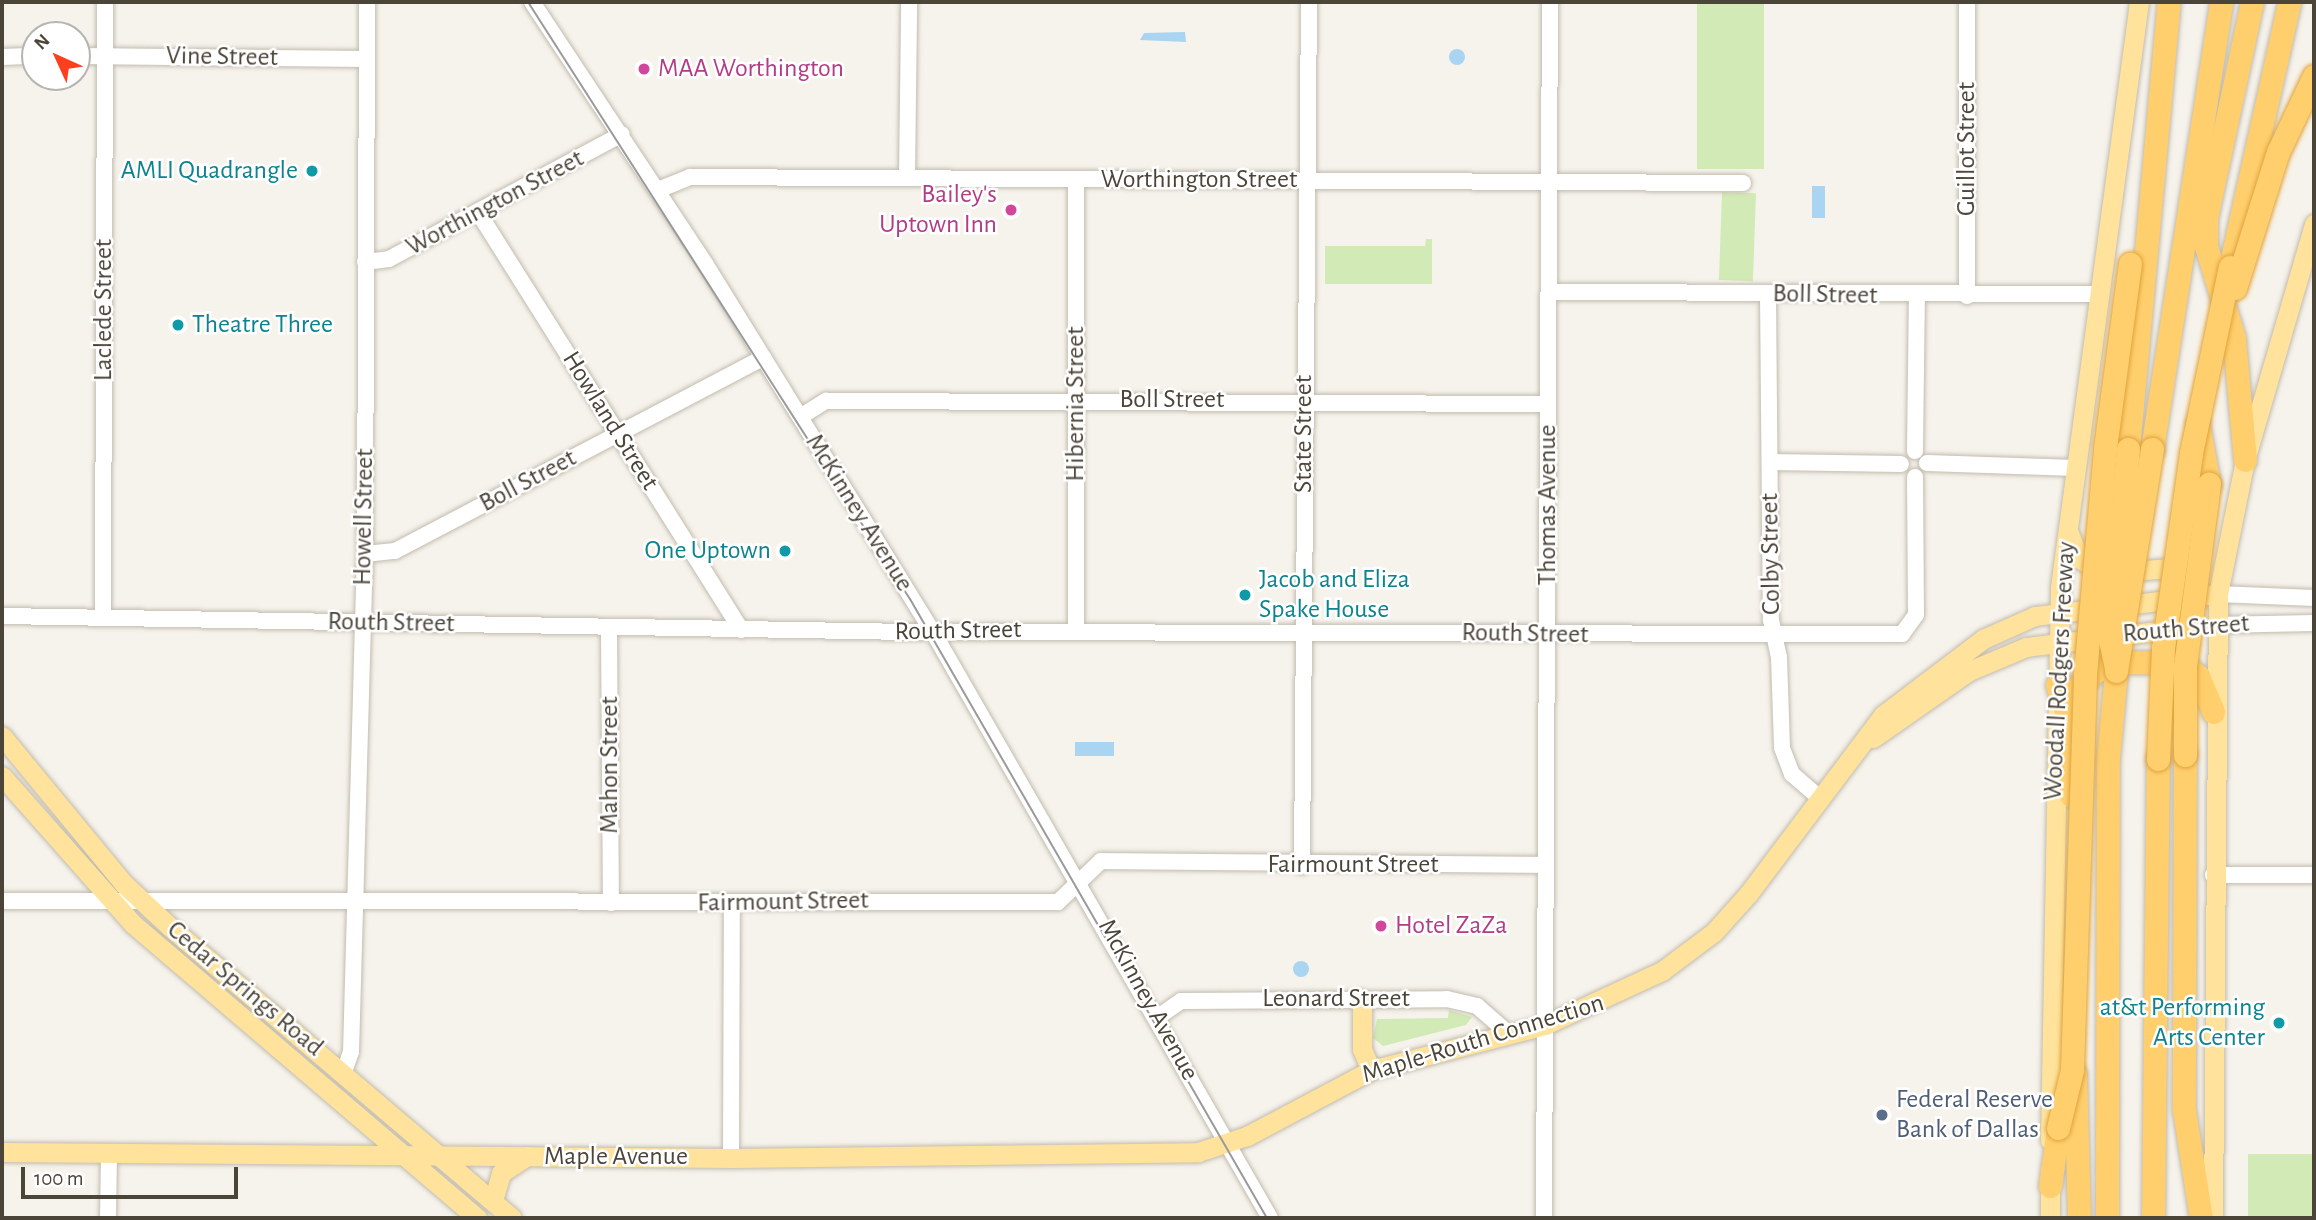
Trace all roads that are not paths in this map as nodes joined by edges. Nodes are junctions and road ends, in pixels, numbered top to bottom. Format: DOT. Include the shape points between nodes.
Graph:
graph roads {
  1 [pos="105,2"];
  2 [pos="367,2"];
  3 [pos="532,2"];
  4 [pos="909,2"];
  5 [pos="1309,2"];
  6 [pos="1550,2"];
  7 [pos="1967,2"];
  8 [pos="2139,2"];
  9 [pos="2169,2"];
  10 [pos="2221,2"];
  11 [pos="2252,2"];
  12 [pos="2289,2"];
  13 [pos="21,56"];
  14 [pos="91,56"];
  15 [pos="104,56"];
  16 [pos="2,57"];
  17 [pos="366,59"];
  18 [pos="2314,75"];
  19 [pos="622,134"];
  20 [pos="907,178"];
  21 [pos="1076,179"];
  22 [pos="1308,180"];
  23 [pos="1549,182"];
  24 [pos="1743,183"];
  25 [pos="658,190"];
  26 [pos="2151,191"];
  27 [pos="478,212"];
  28 [pos="2314,224"];
  29 [pos="365,262"];
  30 [pos="1549,292"];
  31 [pos="1768,294"];
  32 [pos="2101,294"];
  33 [pos="1917,296"];
  34 [pos="1967,296"];
  35 [pos="762,358"];
  36 [pos="1076,401"];
  37 [pos="1304,401"];
  38 [pos="1548,404"];
  39 [pos="800,417"];
  40 [pos="2198,424"];
  41 [pos="618,434"];
  42 [pos="1915,451"];
  43 [pos="2191,453"];
  44 [pos="2245,460"];
  45 [pos="1770,462"];
  46 [pos="1927,463"];
  47 [pos="1901,464"];
  48 [pos="2076,468"];
  49 [pos="1915,477"];
  50 [pos="2233,509"];
  51 [pos="2067,530"];
  52 [pos="365,554"];
  53 [pos="2218,594"];
  54 [pos="2314,598"];
  55 [pos="2059,614"];
  56 [pos="2,616"];
  57 [pos="103,618"];
  58 [pos="363,623"];
  59 [pos="2314,623"];
  60 [pos="2215,625"];
  61 [pos="609,627"];
  62 [pos="741,630"];
  63 [pos="1076,630"];
  64 [pos="1303,630"];
  65 [pos="933,632"];
  66 [pos="1547,635"];
  67 [pos="1775,637"];
  68 [pos="2058,642"];
  69 [pos="2116,671"];
  70 [pos="2057,685"];
  71 [pos="2213,712"];
  72 [pos="2070,722"];
  73 [pos="2,736"];
  74 [pos="1855,751"];
  75 [pos="2,776"];
  76 [pos="1819,798"];
  77 [pos="1546,865"];
  78 [pos="1302,866"];
  79 [pos="2213,875"];
  80 [pos="2314,875"];
  81 [pos="1080,881"];
  82 [pos="2,901"];
  83 [pos="110,901"];
  84 [pos="144,902"];
  85 [pos="353,902"];
  86 [pos="611,903"];
  87 [pos="732,903"];
  88 [pos="1362,999"];
  89 [pos="1157,1017"];
  90 [pos="1545,1025"];
  91 [pos="1508,1033"];
  92 [pos="1371,1070"];
  93 [pos="344,1072"];
  94 [pos="1229,1143"];
  95 [pos="2,1152"];
  96 [pos="109,1152"];
  97 [pos="400,1153"];
  98 [pos="438,1154"];
  99 [pos="527,1156"];
  100 [pos="732,1158"];
  101 [pos="2050,1186"];
  102 [pos="493,1201"];
  103 [pos="108,1218"];
  104 [pos="477,1218"];
  105 [pos="512,1218"];
  106 [pos="1270,1218"];
  107 [pos="1544,1218"];
  108 [pos="2050,1218"];
  109 [pos="2080,1218"];
  110 [pos="2107,1218"];
  111 [pos="2153,1218"];
  112 [pos="2201,1218"];
  113 [pos="2213,1218"];
  1 -- 15 [label="street, Laclede Street"];
  2 -- 17 [label="street, Howell Street"];
  3 -- 19 [label="street, McKinney Avenue"];
  4 -- 20 [label="street"];
  5 -- 22 [label="street, State Street"];
  6 -- 23 [label="street, Thomas Avenue"];
  7 -- 34 [label="street, Guillot Street"];
  8 -- 32 [label="main road, Woodall Rodgers Freeway"];
  9 -- 26 [label="highway"];
  10 -- 69 [label="highway, bridge"];
  11 -- 44 [label="highway" via="2206,218 2206,246 2234,338"];
  12 -- 43 [label="highway, bridge"];
  13 -- 16 [label="street"];
  14 -- 15 [label="street, Vine Street"];
  15 -- 17 [label="street, Vine Street"];
  15 -- 57 [label="street, Laclede Street"];
  17 -- 29 [label="street, Howell Street"];
  18 -- 40 [label="highway, bridge" via="2271,170"];
  19 -- 25 [label="street, McKinney Avenue"];
  19 -- 27 [label="street, Worthington Street"];
  20 -- 21 [label="street, Worthington Street"];
  20 -- 25 [label="street, Worthington Street" via="686,177"];
  21 -- 22 [label="street, Worthington Street"];
  21 -- 36 [label="street, Hibernia Street"];
  22 -- 23 [label="street, Worthington Street"];
  22 -- 37 [label="street, State Street"];
  23 -- 24 [label="street, Worthington Street"];
  23 -- 30 [label="street, Thomas Avenue"];
  25 -- 35 [label="street, McKinney Avenue"];
  26 -- 69 [label="highway, bridge" via="2110,639"];
  26 -- 101 [label="highway, bridge" via="2130,264 2105,448 2079,754 2071,1070"];
  27 -- 29 [label="street, Worthington Street" via="389,259"];
  27 -- 41 [label="street, Howland Street"];
  28 -- 44 [label="main road"];
  29 -- 52 [label="street, Howell Street"];
  30 -- 31 [label="street, Boll Street"];
  30 -- 38 [label="street, Thomas Avenue"];
  31 -- 33 [label="street, Boll Street"];
  31 -- 45 [label="street, Colby Street"];
  32 -- 34 [label="street, Boll Street"];
  32 -- 48 [label="main road, Woodall Rodgers Freeway"];
  33 -- 34 [label="street, Boll Street"];
  33 -- 42 [label="street"];
  35 -- 39 [label="street, McKinney Avenue"];
  35 -- 41 [label="street, Boll Street"];
  36 -- 37 [label="street, Boll Street"];
  36 -- 39 [label="street, Boll Street" via="826,401"];
  36 -- 63 [label="street, Hibernia Street"];
  37 -- 38 [label="street, Boll Street"];
  37 -- 64 [label="street, State Street"];
  38 -- 66 [label="street, Thomas Avenue"];
  39 -- 65 [label="street, McKinney Avenue"];
  40 -- 43 [label="highway, bridge"];
  40 -- 112 [label="highway, bridge" via="2208,484 2185,666 2184,1110"];
  41 -- 52 [label="street, Boll Street" via="395,551"];
  41 -- 62 [label="street, Howland Street"];
  42 -- 46 [label="street"];
  42 -- 47 [label="street"];
  43 -- 111 [label="highway, bridge" via="2163,648"];
  44 -- 50 [label="main road"];
  45 -- 47 [label="street"];
  45 -- 67 [label="street, Colby Street"];
  46 -- 48 [label="street"];
  46 -- 49 [label="street"];
  47 -- 49 [label="street"];
  48 -- 51 [label="main road, Woodall Rodgers Freeway"];
  49 -- 67 [label="street, Routh Street" via="1913,627 1902,634"];
  50 -- 51 [label="main road" via="2211,548 2180,569 2102,573 2080,559"];
  50 -- 53 [label="main road"];
  51 -- 55 [label="main road, Woodall Rodgers Freeway"];
  52 -- 58 [label="street, Howell Street"];
  53 -- 54 [label="street, Routh Street"];
  53 -- 55 [label="main road, Routh Street"];
  53 -- 60 [label="main road"];
  55 -- 68 [label="main road, Woodall Rodgers Freeway"];
  55 -- 74 [label="main road, Maple-Routh Connection" via="2009,626 1949,660 1883,715"];
  56 -- 57 [label="street, Routh Street"];
  57 -- 58 [label="street, Routh Street"];
  58 -- 61 [label="street, Routh Street"];
  58 -- 85 [label="street, Howell Street"];
  59 -- 60 [label="street, Routh Street"];
  60 -- 68 [label="main road, Routh Street"];
  60 -- 71 [label="main road"];
  61 -- 62 [label="street, Routh Street"];
  61 -- 86 [label="street, Mahon Street"];
  62 -- 65 [label="street, Routh Street"];
  63 -- 64 [label="street, Routh Street"];
  63 -- 65 [label="street, Routh Street"];
  64 -- 66 [label="street, Routh Street"];
  64 -- 78 [label="street, State Street"];
  65 -- 81 [label="street, McKinney Avenue"];
  66 -- 67 [label="street, Routh Street"];
  66 -- 77 [label="street, Thomas Avenue"];
  67 -- 76 [label="street, Colby Street" via="1785,763"];
  68 -- 70 [label="main road, Woodall Rodgers Freeway"];
  68 -- 74 [label="main road, Maple-Routh Connection" via="2026,647 1969,671"];
  69 -- 110 [label="highway, Woodall Rodgers Freeway" via="2108,758"];
  70 -- 72 [label="highway"];
  70 -- 101 [label="main road, Woodall Rodgers Freeway"];
  71 -- 72 [label="highway" via="2198,676 2181,663 2123,662 2081,679"];
  71 -- 79 [label="main road"];
  72 -- 109 [label="highway"];
  73 -- 84 [label="main road, Cedar Springs Road"];
  74 -- 76 [label="main road, Maple-Routh Connection"];
  75 -- 83 [label="main road, Cedar Springs Road"];
  76 -- 90 [label="main road, Maple-Routh Connection" via="1749,893 1695,947 1619,996"];
  77 -- 78 [label="street, Fairmount Street"];
  77 -- 90 [label="street, Thomas Avenue"];
  78 -- 81 [label="street, Fairmount Street" via="1101,861"];
  79 -- 80 [label="street"];
  79 -- 113 [label="main road"];
  81 -- 87 [label="street, Fairmount Street" via="1058,902"];
  81 -- 89 [label="street, McKinney Avenue"];
  82 -- 83 [label="street, Fairmount Street"];
  83 -- 84 [label="street, Fairmount Street"];
  83 -- 97 [label="main road, Cedar Springs Road"];
  84 -- 85 [label="street, Fairmount Street"];
  84 -- 93 [label="main road, Cedar Springs Road"];
  85 -- 86 [label="street, Fairmount Street"];
  85 -- 93 [label="street, Howell Street" via="351,1052"];
  86 -- 87 [label="street, Fairmount Street"];
  87 -- 100 [label="street"];
  88 -- 89 [label="street, Leonard Street" via="1181,1001"];
  88 -- 91 [label="street, Leonard Street" via="1462,1000"];
  88 -- 92 [label="main road" via="1362,1049"];
  89 -- 94 [label="street, McKinney Avenue"];
  90 -- 91 [label="main road, Maple-Routh Connection"];
  90 -- 107 [label="street, Thomas Avenue"];
  91 -- 92 [label="main road, Maple-Routh Connection"];
  92 -- 94 [label="main road, Maple-Routh Connection"];
  93 -- 98 [label="main road, Cedar Springs Road"];
  94 -- 100 [label="main road, Maple Avenue" via="1155,1156"];
  94 -- 106 [label="street, McKinney Avenue"];
  95 -- 96 [label="main road, Maple Avenue"];
  96 -- 97 [label="main road, Maple Avenue"];
  96 -- 103 [label="street"];
  97 -- 98 [label="main road, Maple Avenue"];
  97 -- 104 [label="main road, Cedar Springs Road"];
  98 -- 99 [label="main road, Maple Avenue"];
  98 -- 102 [label="main road, Cedar Springs Road"];
  99 -- 100 [label="main road, Maple Avenue"];
  99 -- 102 [label="main road" via="501,1173"];
  101 -- 108 [label="main road, Woodall Rodgers Freeway"];
  102 -- 105 [label="main road, Cedar Springs Road"];
}
